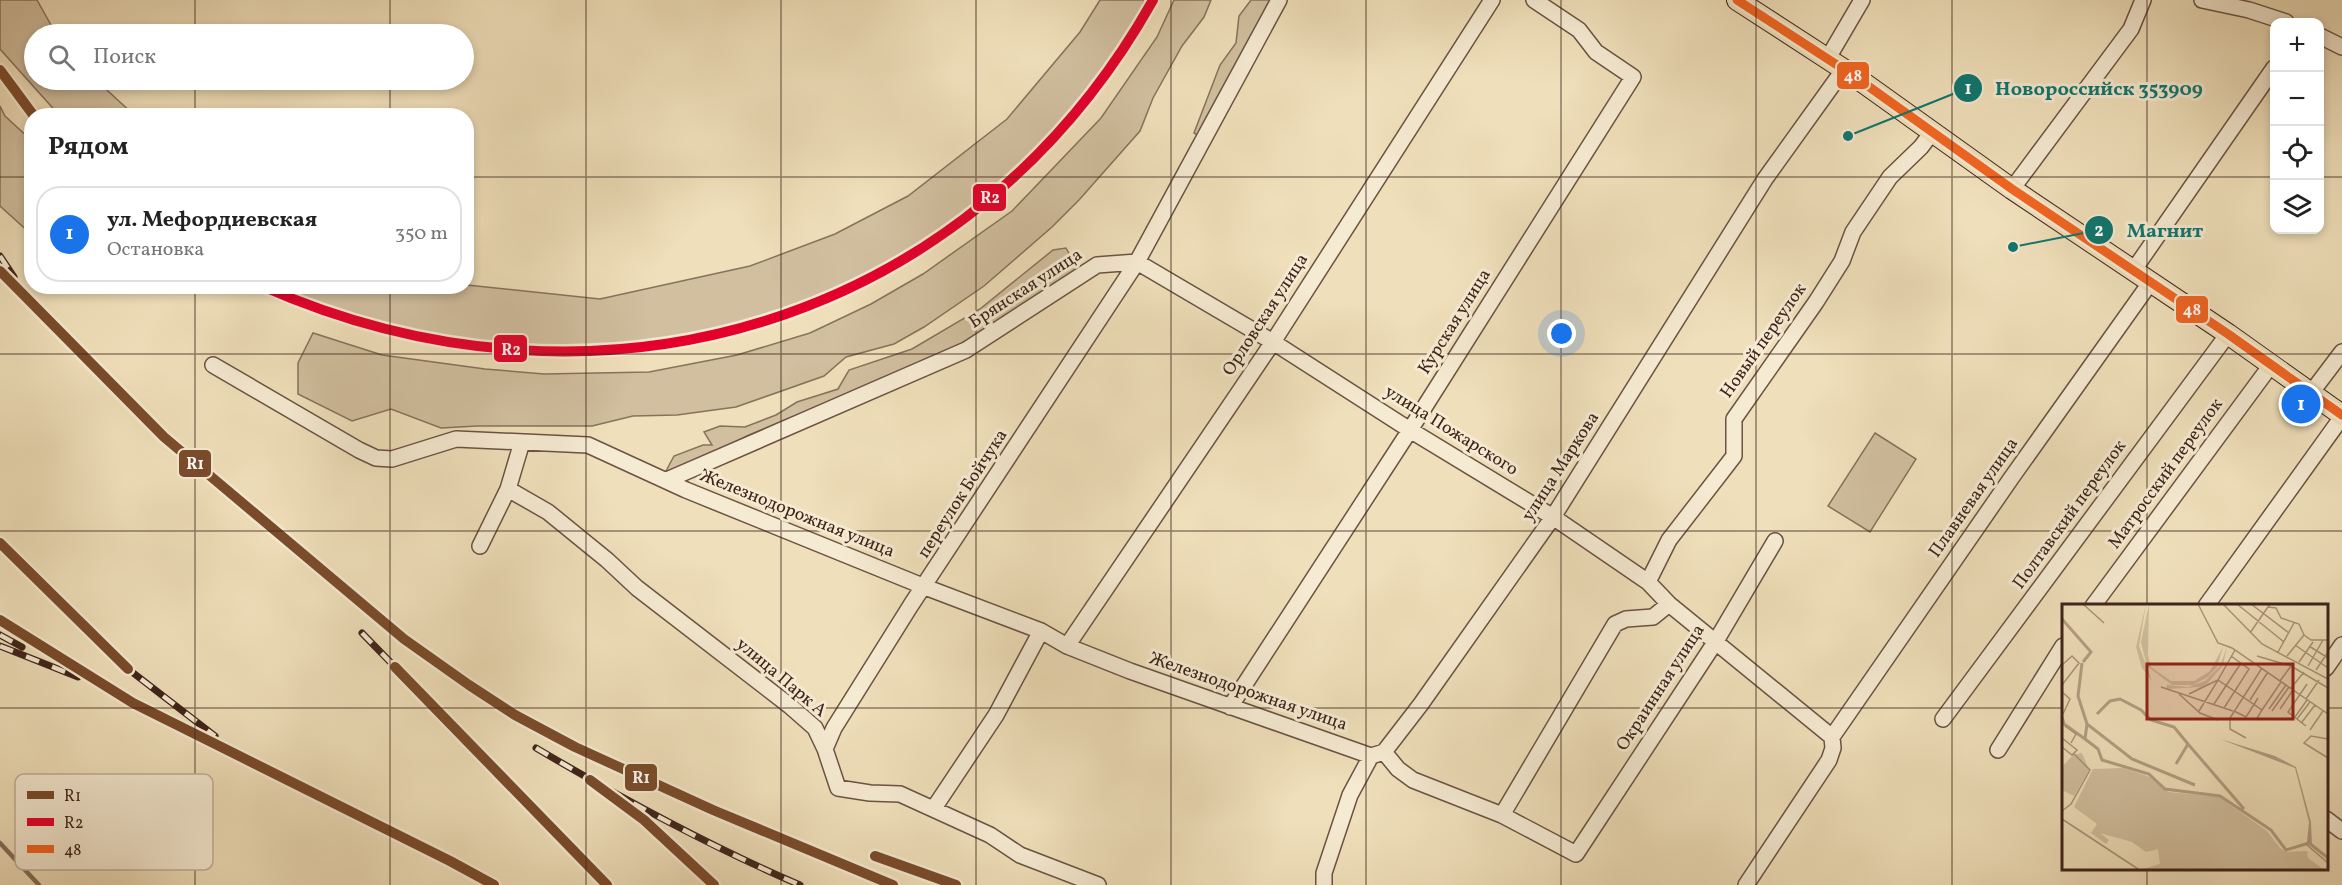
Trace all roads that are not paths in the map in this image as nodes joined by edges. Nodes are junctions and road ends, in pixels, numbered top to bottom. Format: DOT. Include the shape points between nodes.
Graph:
graph roads {
  1 [pos="1279,0"];
  2 [pos="1492,0"];
  3 [pos="1534,0"];
  4 [pos="1737,0"];
  5 [pos="1862,0"];
  6 [pos="2143,0"];
  7 [pos="2202,0"];
  8 [pos="2274,18"];
  9 [pos="2324,38"];
  10 [pos="2342,46"];
  11 [pos="1836,64"];
  12 [pos="2271,72"];
  13 [pos="1933,131"];
  14 [pos="2012,189"];
  15 [pos="1137,262"];
  16 [pos="2133,271"];
  17 [pos="2150,283"];
  18 [pos="2228,334"];
  19 [pos="1273,342"];
  20 [pos="2342,352"];
  21 [pos="213,365"];
  22 [pos="2271,365"];
  23 [pos="2311,393"];
  24 [pos="2342,416"];
  25 [pos="1410,430"];
  26 [pos="522,442"];
  27 [pos="667,480"];
  28 [pos="508,489"];
  29 [pos="1553,517"];
  30 [pos="1775,541"];
  31 [pos="480,546"];
  32 [pos="1648,582"];
  33 [pos="925,587"];
  34 [pos="1669,604"];
  35 [pos="2094,604"];
  36 [pos="2207,604"];
  37 [pos="1041,631"];
  38 [pos="1716,642"];
  39 [pos="2342,645"];
  40 [pos="1067,646"];
  41 [pos="2058,664"];
  42 [pos="2327,665"];
  43 [pos="1230,707"];
  44 [pos="1943,719"];
  45 [pos="1832,742"];
  46 [pos="825,749"];
  47 [pos="1998,750"];
  48 [pos="1377,754"];
  49 [pos="934,808"];
  50 [pos="1502,815"];
  51 [pos="2327,820"];
  52 [pos="2342,831"];
  53 [pos="1576,854"];
  54 [pos="1098,885"];
  55 [pos="1324,885"];
  56 [pos="1746,885"];
  1 -- 15 [label="street"];
  2 -- 19 [label="street, Орловская улица"];
  3 -- 25 [label="street, Курская улица" via="1579,30 1596,52 1633,77"];
  4 -- 11 [label="main road"];
  5 -- 11 [label="street, улица Маркова"];
  6 -- 14 [label="street" via="2131,29"];
  7 -- 8 [label="street"];
  9 -- 10 [label="street"];
  11 -- 13 [label="main road"];
  11 -- 29 [label="street, улица Маркова"];
  12 -- 16 [label="street"];
  13 -- 14 [label="main road"];
  13 -- 32 [label="street, Новый переулок" via="1890,177 1853,232 1842,261 1816,302 1734,419 1734,456 1669,540"];
  14 -- 16 [label="main road"];
  15 -- 19 [label="street, улица Пожарского"];
  15 -- 27 [label="street, Брянская улица" via="1097,265 966,350"];
  15 -- 33 [label="street, переулок Бойчука"];
  16 -- 17 [label="main road"];
  17 -- 18 [label="main road"];
  17 -- 45 [label="street, Плавневая улица"];
  18 -- 22 [label="main road"];
  18 -- 44 [label="street, Полтавский переулок"];
  19 -- 25 [label="street, улица Пожарского"];
  19 -- 40 [label="street, Орловская улица"];
  20 -- 23 [label="street"];
  21 -- 26 [label="street, Железнодорожная улица" via="376,458 392,459 456,440"];
  22 -- 23 [label="main road"];
  22 -- 35 [label="street, Матросский переулок"];
  23 -- 24 [label="main road"];
  24 -- 36 [label="street"];
  25 -- 29 [label="street, улица Пожарского"];
  25 -- 43 [label="street, Курская улица"];
  26 -- 27 [label="street, Железнодорожная улица" via="588,445"];
  26 -- 28 [label="street"];
  27 -- 33 [label="street, Железнодорожная улица"];
  28 -- 31 [label="street"];
  28 -- 46 [label="street, улица Парк А" via="548,512 637,588 790,706 815,728"];
  29 -- 32 [label="street, улица Пожарского"];
  29 -- 48 [label="street, улица Маркова" via="1421,704"];
  30 -- 38 [label="street, Окраинная улица"];
  32 -- 34 [label="street, улица Пожарского"];
  33 -- 37 [label="street, Железнодорожная улица"];
  33 -- 46 [label="street, переулок Бойчука" via="834,728"];
  34 -- 38 [label="street, улица Пожарского"];
  34 -- 50 [label="street" via="1653,617 1615,624"];
  37 -- 40 [label="street, Железнодорожная улица"];
  37 -- 49 [label="street" via="996,715"];
  38 -- 45 [label="street, улица Пожарского"];
  38 -- 53 [label="street, Окраинная улица"];
  39 -- 42 [label="street"];
  40 -- 43 [label="street, Железнодорожная улица"];
  41 -- 47 [label="street"];
  43 -- 48 [label="street, Железнодорожная улица"];
  45 -- 56 [label="street, Плавневая улица" via="1829,760"];
  46 -- 49 [label="street, улица Парк А" via="838,788 900,794"];
  48 -- 50 [label="street, Железнодорожная улица" via="1413,780"];
  48 -- 55 [label="street, улица Маркова" via="1350,795 1324,873"];
  49 -- 54 [label="street, улица Парк А" via="1020,855"];
  50 -- 53 [label="street, Железнодорожная улица"];
  51 -- 52 [label="street"];
}
